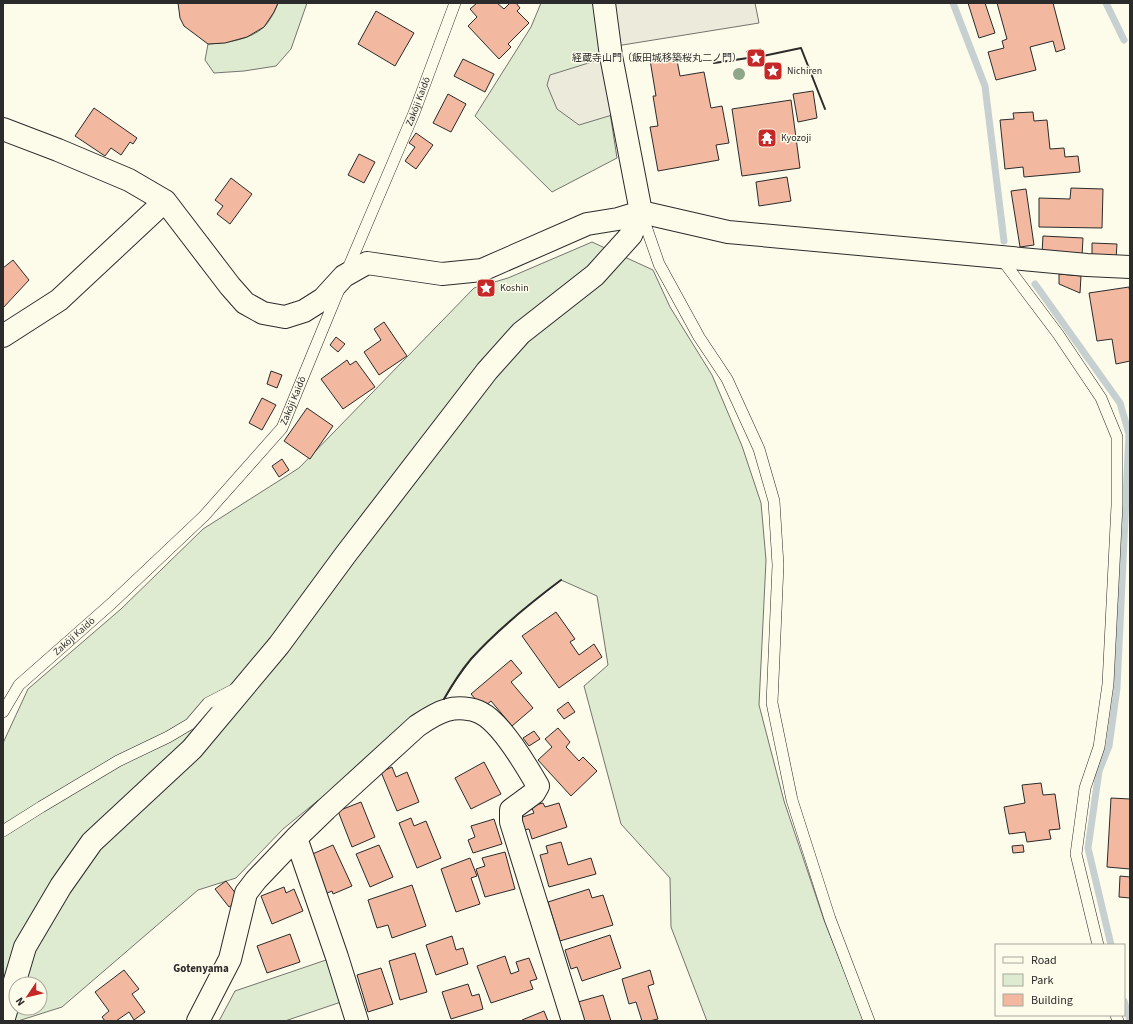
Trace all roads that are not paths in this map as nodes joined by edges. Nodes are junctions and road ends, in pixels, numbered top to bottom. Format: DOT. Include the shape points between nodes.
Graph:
graph roads {
  1 [pos="456,3"];
  2 [pos="604,3"];
  3 [pos="3,129"];
  4 [pos="166,201"];
  5 [pos="641,212"];
  6 [pos="999,257"];
  7 [pos="1130,267"];
  8 [pos="344,276"];
  9 [pos="3,336"];
  10 [pos="248,683"];
  11 [pos="3,712"];
  12 [pos="3,831"];
  13 [pos="296,838"];
  14 [pos="1098,944"];
  15 [pos="3,1021"];
  16 [pos="198,1021"];
  17 [pos="357,1021"];
  18 [pos="573,1021"];
  19 [pos="869,1021"];
  1 -- 8 [label="lane, Zakōji Kaidō" via="414,113"];
  2 -- 5 [label="street" via="611,56"];
  3 -- 4 [label="street" via="129,180"];
  4 -- 8 [label="street" via="230,286 245,303 263,313 285,317 304,311 323,300"];
  4 -- 9 [label="street" via="59,300"];
  5 -- 6 [label="street" via="728,232"];
  5 -- 8 [label="street" via="587,224 482,270 442,274 367,263"];
  5 -- 10 [label="street" via="631,235 595,275 521,332 487,371"];
  5 -- 19 [label="lane" via="659,264 699,337 727,379 759,448 774,501 778,565 772,703 792,800 830,919"];
  6 -- 7 [label="street" via="1087,266"];
  6 -- 14 [label="lane" via="1058,334 1101,398 1117,437 1117,505 1108,684 1099,747 1085,788 1076,854"];
  8 -- 11 [label="lane, Zakōji Kaidō" via="282,428 204,516 112,603 19,685"];
  10 -- 12 [label="lane" via="208,703 190,724 118,762"];
  10 -- 15 [label="street" via="192,749 92,842 61,886 25,947"];
  13 -- 16 [label="street" via="246,893 230,959"];
  13 -- 17 [label="street"];
  13 -- 18 [label="street" via="417,726 432,716 448,710 465,709 480,712 493,722 510,742 538,786 534,793 511,810 511,822"];
}
